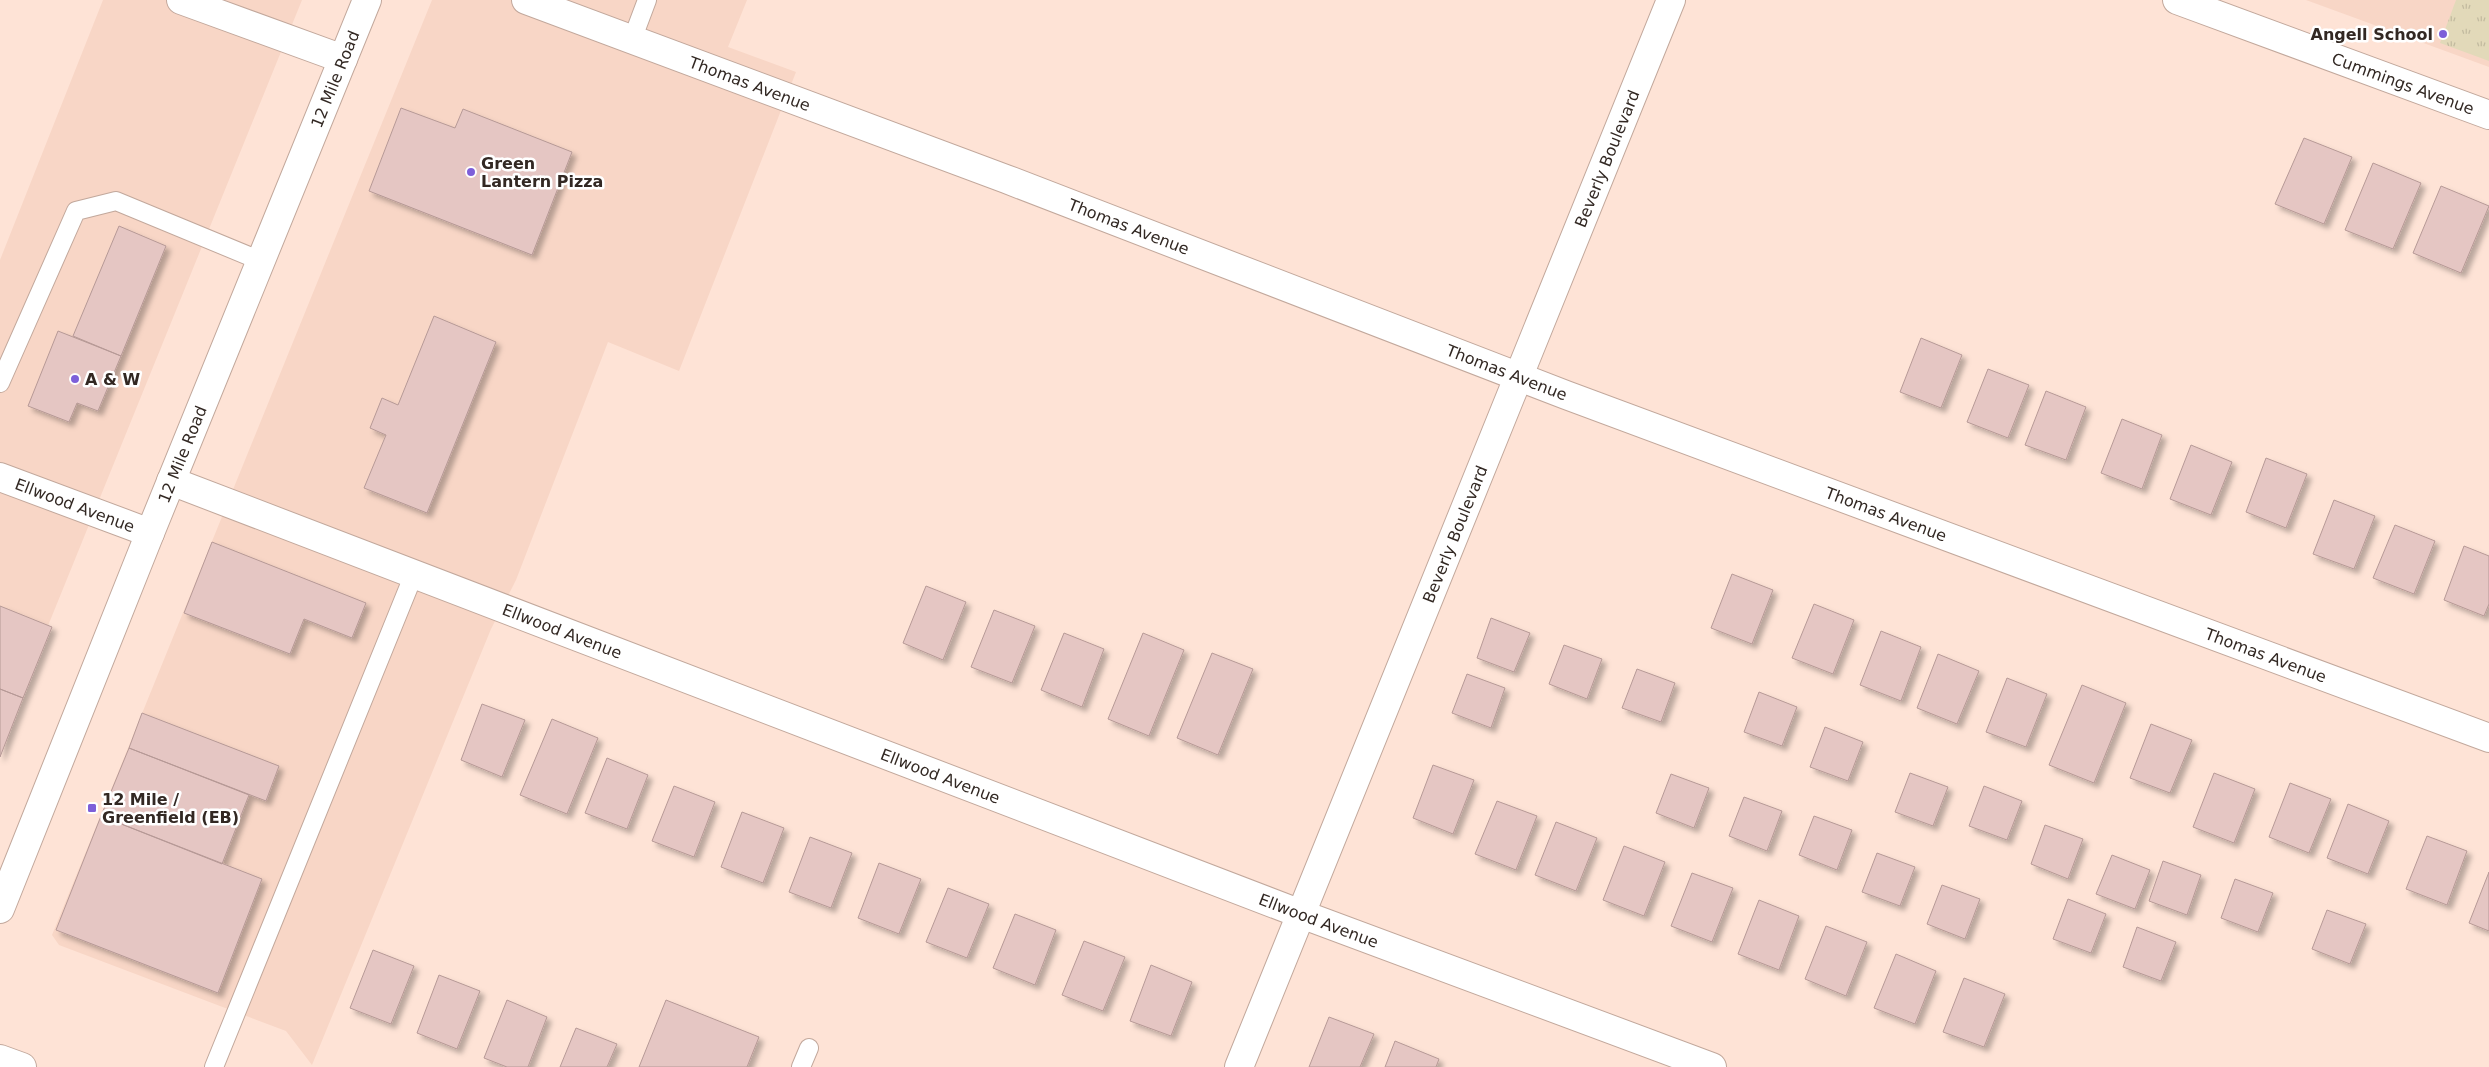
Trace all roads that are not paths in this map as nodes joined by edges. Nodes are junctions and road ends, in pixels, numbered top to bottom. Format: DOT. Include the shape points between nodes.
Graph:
graph roads {
  1 [pos="181,0"];
  2 [pos="367,0"];
  3 [pos="526,0"];
  4 [pos="647,0"];
  5 [pos="1671,0"];
  6 [pos="2177,0"];
  7 [pos="632,40"];
  8 [pos="343,59"];
  9 [pos="2489,115"];
  10 [pos="261,262"];
  11 [pos="1519,377"];
  12 [pos="0,383"];
  13 [pos="0,477"];
  14 [pos="171,481"];
  15 [pos="150,534"];
  16 [pos="414,574"];
  17 [pos="2489,738"];
  18 [pos="0,910"];
  19 [pos="1301,914"];
  20 [pos="809,1048"];
  21 [pos="0,1059"];
  22 [pos="22,1067"];
  23 [pos="214,1067"];
  24 [pos="801,1067"];
  25 [pos="1239,1067"];
  26 [pos="1712,1067"];
  1 -- 8 [label="street"];
  2 -- 8 [label="street, 12 Mile Road"];
  3 -- 7 [label="street, Thomas Avenue"];
  4 -- 7 [label="lane"];
  5 -- 11 [label="street, Beverly Boulevard"];
  6 -- 9 [label="street, Cummings Avenue"];
  7 -- 11 [label="street, Thomas Avenue" via="1006,179"];
  8 -- 10 [label="street, 12 Mile Road"];
  10 -- 12 [label="lane" via="116,201 76,211"];
  10 -- 14 [label="street, 12 Mile Road"];
  11 -- 17 [label="street, Thomas Avenue"];
  11 -- 19 [label="street, Beverly Boulevard"];
  13 -- 15 [label="street, Ellwood Avenue"];
  14 -- 15 [label="street, 12 Mile Road"];
  14 -- 16 [label="street, Ellwood Avenue"];
  15 -- 18 [label="street, 12 Mile Road"];
  16 -- 19 [label="street, Ellwood Avenue"];
  16 -- 23 [label="lane"];
  19 -- 25 [label="street, Beverly Boulevard"];
  19 -- 26 [label="street, Ellwood Avenue"];
  20 -- 24 [label="lane"];
  21 -- 22 [label="street"];
}
